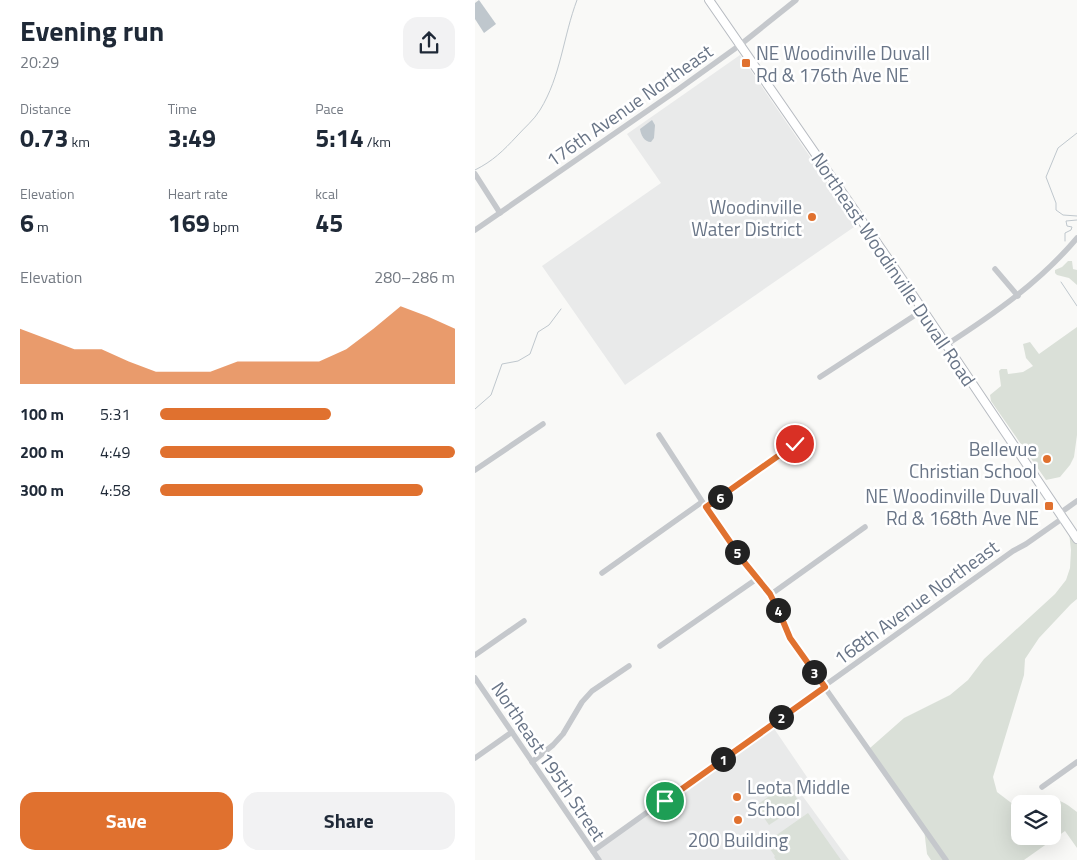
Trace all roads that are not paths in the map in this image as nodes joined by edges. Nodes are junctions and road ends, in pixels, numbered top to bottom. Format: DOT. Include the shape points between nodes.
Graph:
graph roads {
  1 [pos="709,0"];
  2 [pos="797,0"];
  3 [pos="740,45"];
  4 [pos="475,174"];
  5 [pos="501,213"];
  6 [pos="475,230"];
  7 [pos="1077,238"];
  8 [pos="995,269"];
  9 [pos="1018,296"];
  10 [pos="923,310"];
  11 [pos="947,346"];
  12 [pos="820,377"];
  13 [pos="543,424"];
  14 [pos="659,435"];
  15 [pos="801,439"];
  16 [pos="475,470"];
  17 [pos="1077,501"];
  18 [pos="704,505"];
  19 [pos="1061,516"];
  20 [pos="865,527"];
  21 [pos="1077,539"];
  22 [pos="602,573"];
  23 [pos="758,578"];
  24 [pos="770,594"];
  25 [pos="524,621"];
  26 [pos="660,646"];
  27 [pos="475,655"];
  28 [pos="629,666"];
  29 [pos="475,678"];
  30 [pos="825,687"];
  31 [pos="512,732"];
  32 [pos="475,758"];
  33 [pos="532,762"];
  34 [pos="1077,762"];
  35 [pos="1042,787"];
  36 [pos="593,851"];
  37 [pos="599,860"];
  38 [pos="946,860"];
  1 -- 3 [label="main road, Northeast Woodinville Duvall Road"];
  2 -- 3 [label="street, 176th Avenue Northeast"];
  3 -- 5 [label="street, 176th Avenue Northeast"];
  3 -- 10 [label="main road, Northeast Woodinville Duvall Road"];
  4 -- 5 [label="street"];
  5 -- 6 [label="street, 176th Avenue Northeast"];
  7 -- 9 [label="street"];
  8 -- 9 [label="street"];
  9 -- 11 [label="street"];
  10 -- 11 [label="main road, Northeast Woodinville Duvall Road"];
  10 -- 12 [label="street"];
  11 -- 19 [label="main road, Northeast Woodinville Duvall Road"];
  13 -- 16 [label="street"];
  14 -- 18 [label="street"];
  15 -- 18 [label="street"];
  17 -- 19 [label="street, 168th Avenue Northeast"];
  18 -- 22 [label="street"];
  18 -- 23 [label="street"];
  19 -- 21 [label="main road, Northeast Woodinville Duvall Road"];
  19 -- 30 [label="street, 168th Avenue Northeast"];
  20 -- 24 [label="street"];
  23 -- 24 [label="street"];
  23 -- 26 [label="street"];
  24 -- 30 [label="street" via="790,638"];
  25 -- 27 [label="street"];
  28 -- 33 [label="street" via="592,691 563,734"];
  29 -- 31 [label="street, Northeast 195th Street"];
  30 -- 36 [label="street, 168th Avenue Northeast"];
  30 -- 38 [label="street"];
  31 -- 32 [label="street"];
  31 -- 33 [label="street, Northeast 195th Street"];
  33 -- 36 [label="street, Northeast 195th Street"];
  34 -- 35 [label="street"];
  36 -- 37 [label="street, Northeast 195th Street"];
}
